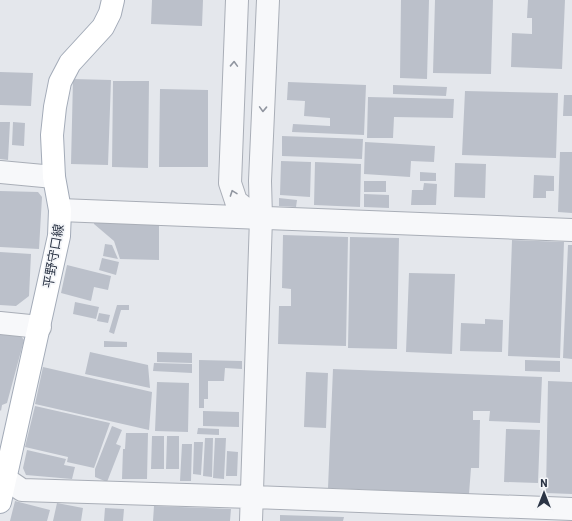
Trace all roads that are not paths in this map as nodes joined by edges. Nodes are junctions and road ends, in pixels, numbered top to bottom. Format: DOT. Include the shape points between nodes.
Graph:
graph roads {
  1 [pos="113,0"];
  2 [pos="237,0"];
  3 [pos="268,0"];
  4 [pos="0,172"];
  5 [pos="54,177"];
  6 [pos="60,210"];
  7 [pos="261,218"];
  8 [pos="572,230"];
  9 [pos="0,323"];
  10 [pos="40,327"];
  11 [pos="2,477"];
  12 [pos="252,497"];
  13 [pos="0,502"];
  14 [pos="572,509"];
  15 [pos="251,521"];
  1 -- 5 [label="main road, 平野守口線" via="110,14 102,27 70,63 60,82 52,135"];
  7 -- 2 [label="street, one-way" via="236,201 230,183"];
  3 -- 7 [label="street, one-way" via="260,181"];
  4 -- 5 [label="street"];
  5 -- 6 [label="main road, 平野守口線"];
  6 -- 7 [label="street"];
  6 -- 10 [label="main road, 平野守口線" via="59,236"];
  7 -- 8 [label="street"];
  7 -- 12 [label="street"];
  9 -- 10 [label="street"];
  10 -- 11 [label="main road, 平野守口線"];
  11 -- 12 [label="street" via="22,490"];
  11 -- 13 [label="main road, 平野守口線"];
  12 -- 14 [label="street"];
  12 -- 15 [label="street"];
}
